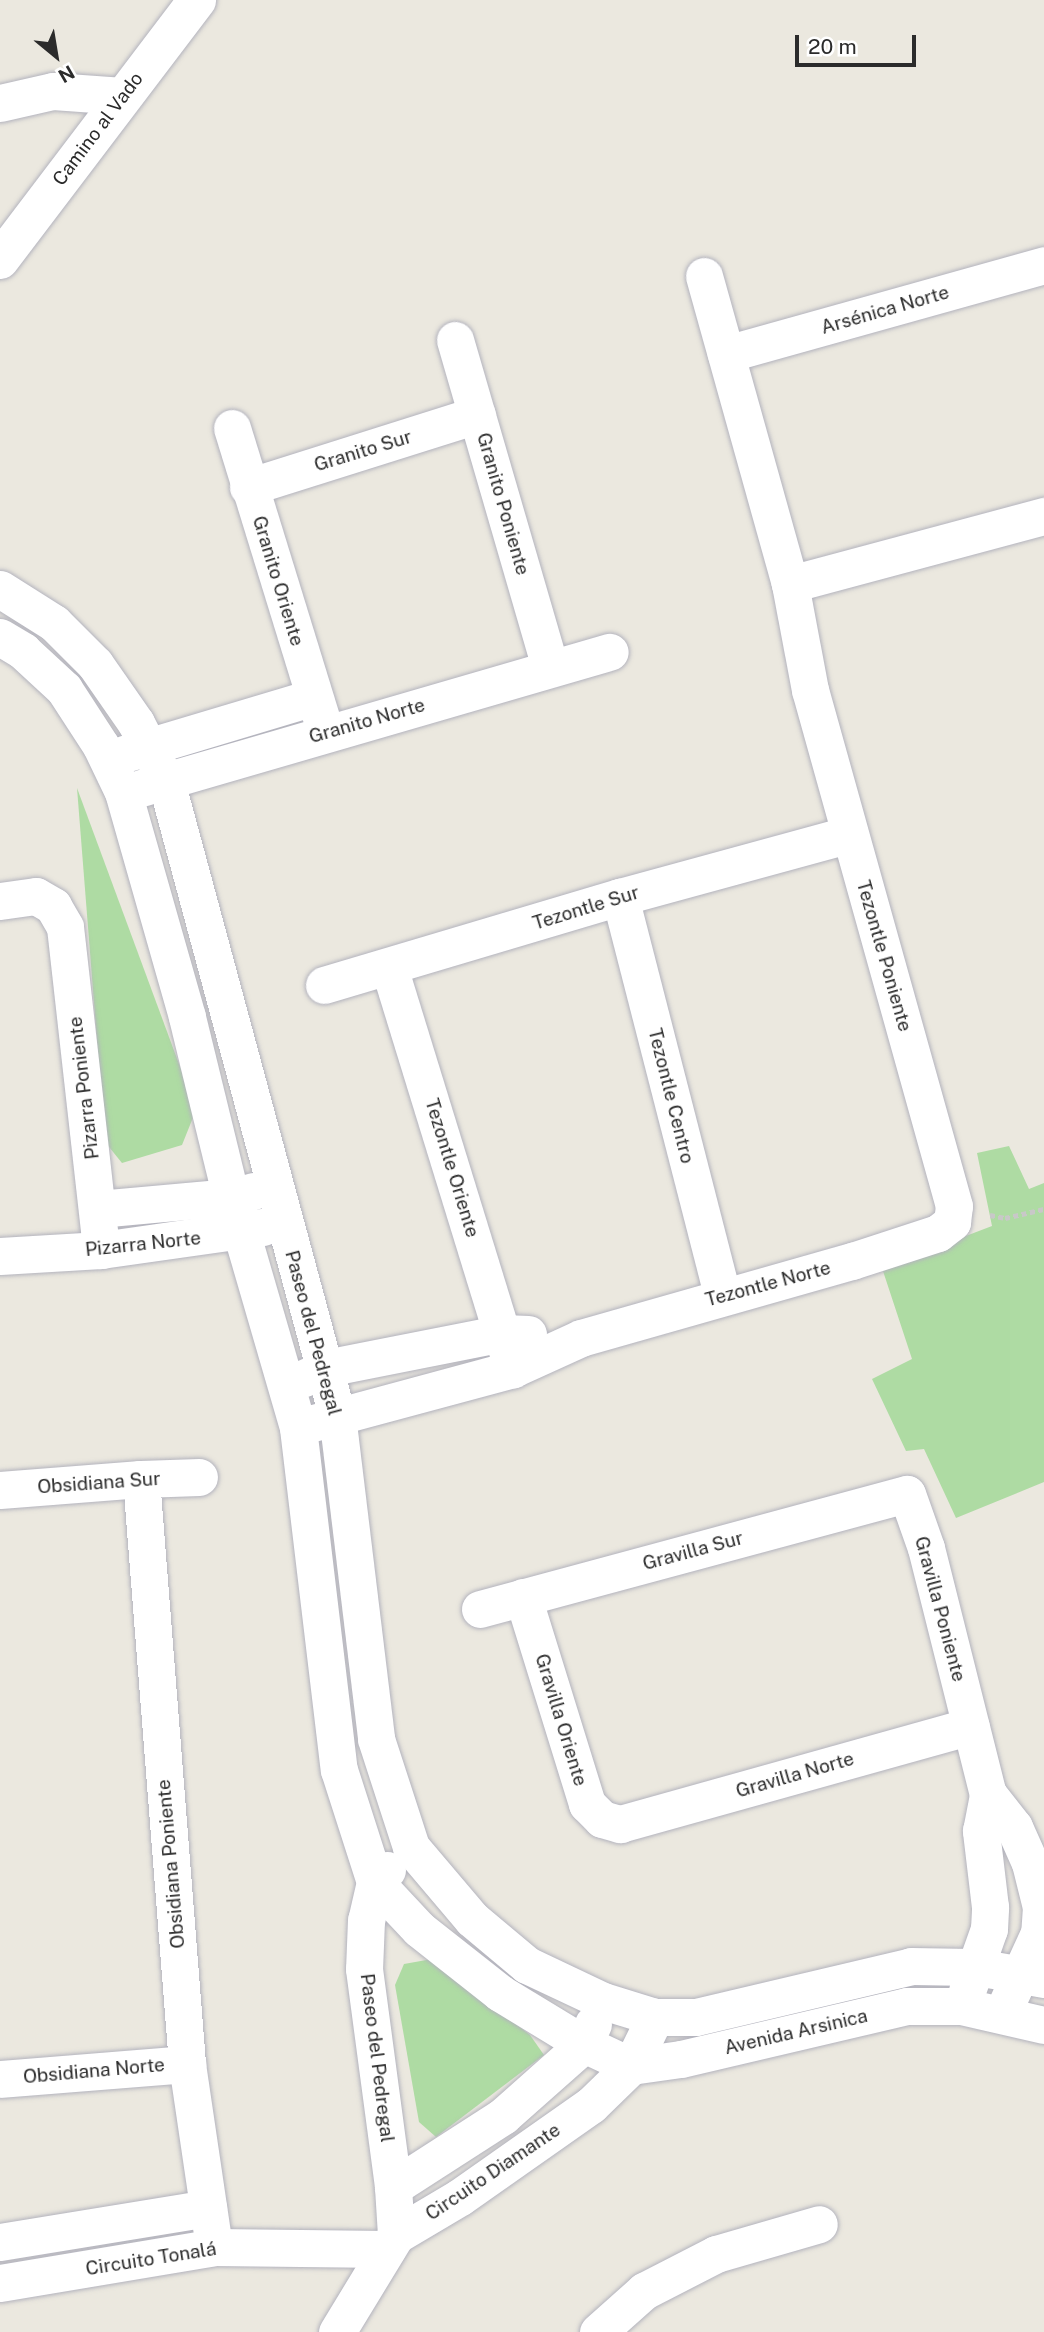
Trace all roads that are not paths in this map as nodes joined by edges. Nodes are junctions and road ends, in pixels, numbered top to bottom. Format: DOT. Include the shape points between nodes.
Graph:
graph roads {
  1 [pos="197,0"];
  2 [pos="123,96"];
  3 [pos="0,103"];
  4 [pos="0,260"];
  5 [pos="1044,265"];
  6 [pos="704,276"];
  7 [pos="455,340"];
  8 [pos="726,354"];
  9 [pos="477,415"];
  10 [pos="232,428"];
  11 [pos="248,487"];
  12 [pos="1044,516"];
  13 [pos="790,584"];
  14 [pos="0,589"];
  15 [pos="0,637"];
  16 [pos="610,652"];
  17 [pos="550,668"];
  18 [pos="314,697"];
  19 [pos="326,733"];
  20 [pos="148,747"];
  21 [pos="107,758"];
  22 [pos="166,781"];
  23 [pos="123,792"];
  24 [pos="850,834"];
  25 [pos="620,897"];
  26 [pos="0,901"];
  27 [pos="389,967"];
  28 [pos="324,985"];
  29 [pos="274,1186"];
  30 [pos="231,1197"];
  31 [pos="98,1209"];
  32 [pos="284,1222"];
  33 [pos="952,1222"];
  34 [pos="242,1232"];
  35 [pos="101,1250"];
  36 [pos="0,1256"];
  37 [pos="722,1295"];
  38 [pos="503,1333"];
  39 [pos="581,1338"];
  40 [pos="326,1368"];
  41 [pos="513,1369"];
  42 [pos="287,1385"];
  43 [pos="337,1415"];
  44 [pos="298,1428"];
  45 [pos="199,1477"];
  46 [pos="141,1479"];
  47 [pos="0,1490"];
  48 [pos="907,1494"];
  49 [pos="356,1565"];
  50 [pos="317,1573"];
  51 [pos="523,1597"];
  52 [pos="480,1609"];
  53 [pos="971,1726"];
  54 [pos="988,1794"];
  55 [pos="620,1824"];
  56 [pos="411,1847"];
  57 [pos="374,1882"];
  58 [pos="977,1967"];
  59 [pos="1032,1977"];
  60 [pos="603,2001"];
  61 [pos="961,2006"];
  62 [pos="1002,2014"];
  63 [pos="656,2017"];
  64 [pos="1043,2023"];
  65 [pos="584,2044"];
  66 [pos="187,2064"];
  67 [pos="631,2066"];
  68 [pos="0,2079"];
  69 [pos="393,2187"];
  70 [pos="208,2208"];
  71 [pos="819,2224"];
  72 [pos="0,2242"];
  73 [pos="391,2242"];
  74 [pos="214,2247"];
  75 [pos="0,2283"];
  76 [pos="337,2332"];
  77 [pos="598,2332"];
  1 -- 2 [label="street, Camino al Vado"];
  2 -- 3 [label="street" via="53,91"];
  2 -- 4 [label="street, Camino al Vado"];
  5 -- 8 [label="street, Arsénica Norte"];
  6 -- 8 [label="street, Tezontle Poniente"];
  7 -- 9 [label="street, Granito Poniente"];
  8 -- 13 [label="street, Tezontle Poniente"];
  9 -- 11 [label="street, Granito Sur"];
  9 -- 17 [label="street, Granito Poniente"];
  10 -- 11 [label="street, Granito Oriente"];
  11 -- 18 [label="street, Granito Oriente"];
  12 -- 13 [label="street"];
  13 -- 24 [label="street, Tezontle Poniente" via="810,690"];
  14 -- 20 [label="street, Paseo del Pedregal" via="54,622 95,664"];
  15 -- 21 [label="street, Paseo del Pedregal" via="23,650 64,689"];
  16 -- 17 [label="street, Granito Norte"];
  17 -- 19 [label="street, Granito Norte"];
  18 -- 19 [label="street, Granito Oriente"];
  18 -- 20 [label="street"];
  19 -- 22 [label="street, Granito Norte"];
  20 -- 21 [label="street"];
  20 -- 22 [label="street, Paseo del Pedregal"];
  21 -- 23 [label="street, Paseo del Pedregal"];
  22 -- 23 [label="street, Granito Norte"];
  22 -- 29 [label="street, Paseo del Pedregal"];
  23 -- 30 [label="street, Paseo del Pedregal" via="187,1017"];
  24 -- 25 [label="street, Tezontle Sur"];
  24 -- 33 [label="street, Tezontle Poniente" via="954,1206"];
  25 -- 27 [label="street, Tezontle Sur"];
  25 -- 37 [label="street, Tezontle Centro"];
  26 -- 31 [label="street, Pizarra Poniente" via="36,896 53,905 65,927"];
  27 -- 28 [label="street, Tezontle Sur"];
  27 -- 38 [label="street, Tezontle Oriente"];
  29 -- 30 [label="street"];
  29 -- 32 [label="street, Paseo del Pedregal"];
  30 -- 31 [label="street"];
  30 -- 34 [label="street, Paseo del Pedregal"];
  31 -- 35 [label="street, Pizarra Poniente"];
  32 -- 34 [label="street, Pizarra Norte"];
  32 -- 40 [label="street, Paseo del Pedregal"];
  33 -- 37 [label="street, Tezontle Norte" via="925,1237"];
  34 -- 35 [label="street, Pizarra Norte"];
  34 -- 42 [label="street, Paseo del Pedregal"];
  35 -- 36 [label="street, Pizarra Norte"];
  37 -- 39 [label="street, Tezontle Norte"];
  38 -- 39 [label="street, Tezontle Norte"];
  38 -- 40 [label="street, Tezontle Norte"];
  38 -- 41 [label="street, Tezontle Oriente"];
  39 -- 41 [label="street, Tezontle Norte"];
  40 -- 42 [label="street, Tezontle Norte"];
  40 -- 43 [label="street, Paseo del Pedregal"];
  41 -- 43 [label="street, Tezontle Norte"];
  42 -- 44 [label="street, Paseo del Pedregal"];
  43 -- 44 [label="street, Tezontle Norte"];
  43 -- 49 [label="street, Paseo del Pedregal"];
  44 -- 50 [label="street, Paseo del Pedregal"];
  45 -- 46 [label="street, Obsidiana Sur"];
  46 -- 47 [label="street, Obsidiana Sur"];
  46 -- 66 [label="street, Obsidiana Poniente"];
  48 -- 51 [label="street, Gravilla Sur"];
  48 -- 53 [label="street, Gravilla Poniente" via="926,1548"];
  49 -- 50 [label="street"];
  49 -- 56 [label="street, Paseo del Pedregal" via="376,1739"];
  50 -- 57 [label="street, Paseo del Pedregal" via="340,1770"];
  51 -- 52 [label="street, Gravilla Sur"];
  51 -- 55 [label="street, Gravilla Oriente" via="587,1804 601,1819"];
  53 -- 54 [label="street, Gravilla Poniente"];
  53 -- 55 [label="street, Gravilla Norte"];
  54 -- 58 [label="street" via="981,1831 989,1929"];
  54 -- 59 [label="street" via="1014,1827 1030,1863 1041,1907"];
  56 -- 57 [label="street"];
  56 -- 60 [label="street, Paseo del Pedregal" via="472,1919 527,1965"];
  57 -- 65 [label="street, Paseo del Pedregal" via="419,1929 500,1993"];
  57 -- 69 [label="street, Paseo del Pedregal" via="366,1920 364,1969"];
  58 -- 59 [label="street"];
  58 -- 61 [label="street"];
  58 -- 63 [label="street, Avenida Arsinica" via="911,1966 696,2017"];
  59 -- 62 [label="street"];
  60 -- 63 [label="street, Paseo del Pedregal"];
  60 -- 65 [label="street"];
  61 -- 62 [label="street"];
  61 -- 67 [label="street, Avenida Arsinica" via="907,2006 681,2059"];
  62 -- 64 [label="street"];
  63 -- 67 [label="street, Circuito Diamante"];
  65 -- 67 [label="street, Paseo del Pedregal"];
  65 -- 69 [label="street" via="503,2116"];
  66 -- 68 [label="street, Obsidiana Norte"];
  66 -- 70 [label="street, Obsidiana Poniente"];
  67 -- 73 [label="street, Circuito Diamante" via="591,2105"];
  69 -- 73 [label="street, Paseo del Pedregal"];
  70 -- 72 [label="street"];
  70 -- 74 [label="street, Obsidiana Poniente"];
  71 -- 77 [label="street" via="716,2254 644,2291"];
  73 -- 74 [label="street, Circuito Tonalá"];
  73 -- 76 [label="street, Circuito Diamante"];
  74 -- 75 [label="street, Circuito Tonalá"];
}
